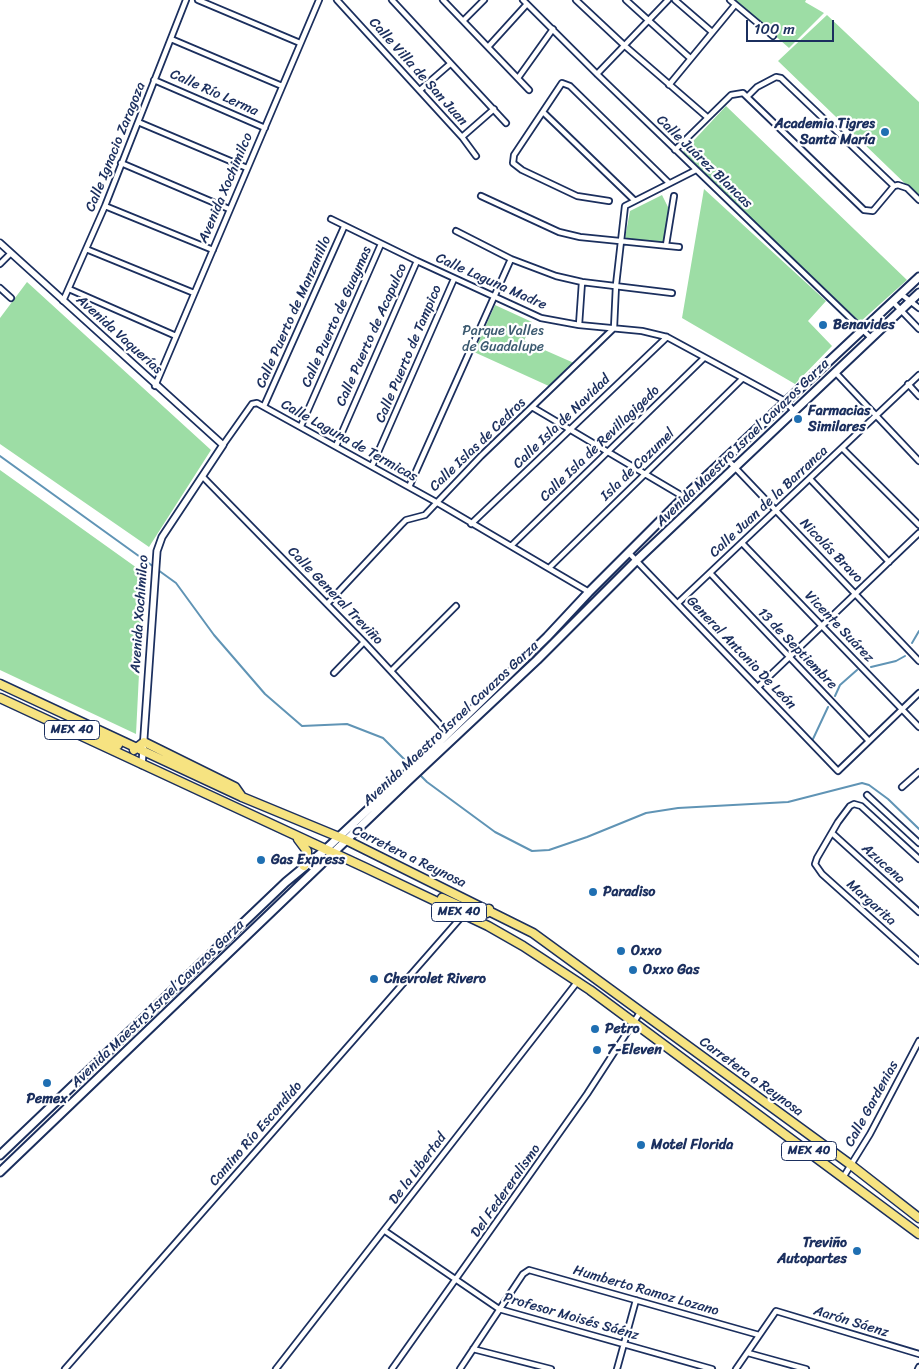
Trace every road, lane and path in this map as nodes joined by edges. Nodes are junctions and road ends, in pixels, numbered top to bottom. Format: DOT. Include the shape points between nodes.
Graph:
graph roads {
  1 [pos="186,0"];
  2 [pos="198,0"];
  3 [pos="319,0"];
  4 [pos="337,0"];
  5 [pos="392,0"];
  6 [pos="443,0"];
  7 [pos="484,0"];
  8 [pos="523,0"];
  9 [pos="576,0"];
  10 [pos="626,0"];
  11 [pos="668,0"];
  12 [pos="675,0"];
  13 [pos="730,0"];
  14 [pos="527,4"];
  15 [pos="736,5"];
  16 [pos="648,20"];
  17 [pos="463,21"];
  18 [pos="553,29"];
  19 [pos="712,32"];
  20 [pos="773,36"];
  21 [pos="171,39"];
  22 [pos="300,43"];
  23 [pos="625,46"];
  24 [pos="488,47"];
  25 [pos="690,58"];
  26 [pos="450,64"];
  27 [pos="597,74"];
  28 [pos="518,78"];
  29 [pos="154,80"];
  30 [pos="669,85"];
  31 [pos="282,86"];
  32 [pos="420,90"];
  33 [pos="529,90"];
  34 [pos="748,96"];
  35 [pos="494,109"];
  36 [pos="543,112"];
  37 [pos="707,117"];
  38 [pos="138,122"];
  39 [pos="506,123"];
  40 [pos="265,128"];
  41 [pos="462,137"];
  42 [pos="675,150"];
  43 [pos="476,156"];
  44 [pos="121,163"];
  45 [pos="247,168"];
  46 [pos="696,170"];
  47 [pos="669,183"];
  48 [pos="894,186"];
  49 [pos="480,196"];
  50 [pos="674,196"];
  51 [pos="634,200"];
  52 [pos="919,200"];
  53 [pos="610,201"];
  54 [pos="105,206"];
  55 [pos="229,209"];
  56 [pos="331,219"];
  57 [pos="344,227"];
  58 [pos="456,231"];
  59 [pos="620,241"];
  60 [pos="0,243"];
  61 [pos="381,244"];
  62 [pos="666,245"];
  63 [pos="679,248"];
  64 [pos="86,249"];
  65 [pos="212,250"];
  66 [pos="10,253"];
  67 [pos="511,259"];
  68 [pos="416,261"];
  69 [pos="0,264"];
  70 [pos="919,278"];
  71 [pos="454,279"];
  72 [pos="582,282"];
  73 [pos="616,285"];
  74 [pos="0,288"];
  75 [pos="69,289"];
  76 [pos="672,292"];
  77 [pos="194,293"];
  78 [pos="919,293"];
  79 [pos="901,294"];
  80 [pos="493,296"];
  81 [pos="11,298"];
  82 [pos="63,301"];
  83 [pos="893,302"];
  84 [pos="909,302"];
  85 [pos="919,308"];
  86 [pos="901,310"];
  87 [pos="579,324"];
  88 [pos="614,328"];
  89 [pos="919,329"];
  90 [pos="863,330"];
  91 [pos="176,336"];
  92 [pos="667,337"];
  93 [pos="871,338"];
  94 [pos="704,358"];
  95 [pos="835,372"];
  96 [pos="919,375"];
  97 [pos="742,379"];
  98 [pos="908,384"];
  99 [pos="156,386"];
  100 [pos="919,396"];
  101 [pos="784,401"];
  102 [pos="253,403"];
  103 [pos="264,406"];
  104 [pos="532,407"];
  105 [pos="794,411"];
  106 [pos="876,415"];
  107 [pos="301,426"];
  108 [pos="571,429"];
  109 [pos="223,445"];
  110 [pos="336,446"];
  111 [pos="842,448"];
  112 [pos="608,452"];
  113 [pos="726,458"];
  114 [pos="919,461"];
  115 [pos="372,466"];
  116 [pos="735,466"];
  117 [pos="644,474"];
  118 [pos="203,477"];
  119 [pos="810,479"];
  120 [pos="409,487"];
  121 [pos="684,497"];
  122 [pos="436,502"];
  123 [pos="777,511"];
  124 [pos="472,524"];
  125 [pos="919,525"];
  126 [pos="919,533"];
  127 [pos="742,543"];
  128 [pos="511,546"];
  129 [pos="628,552"];
  130 [pos="637,560"];
  131 [pos="889,562"];
  132 [pos="549,568"];
  133 [pos="710,573"];
  134 [pos="589,592"];
  135 [pos="856,594"];
  136 [pos="678,603"];
  137 [pos="327,604"];
  138 [pos="456,606"];
  139 [pos="822,626"];
  140 [pos="364,642"];
  141 [pos="789,657"];
  142 [pos="919,661"];
  143 [pos="391,671"];
  144 [pos="334,673"];
  145 [pos="0,684"];
  146 [pos="758,687"];
  147 [pos="919,693"];
  148 [pos="0,698"];
  149 [pos="902,709"];
  150 [pos="66,727"];
  151 [pos="919,727"];
  152 [pos="448,733"];
  153 [pos="869,741"];
  154 [pos="144,742"];
  155 [pos="140,750"];
  156 [pos="422,763"];
  157 [pos="142,765"];
  158 [pos="919,772"];
  159 [pos="902,786"];
  160 [pos="867,795"];
  161 [pos="242,797"];
  162 [pos="883,811"];
  163 [pos="875,819"];
  164 [pos="832,833"];
  165 [pos="295,836"];
  166 [pos="342,839"];
  167 [pos="919,843"];
  168 [pos="326,849"];
  169 [pos="334,852"];
  170 [pos="816,858"];
  171 [pos="919,860"];
  172 [pos="304,866"];
  173 [pos="366,868"];
  174 [pos="489,909"];
  175 [pos="919,912"];
  176 [pos="464,914"];
  177 [pos="919,961"];
  178 [pos="578,981"];
  179 [pos="641,1011"];
  180 [pos="634,1023"];
  181 [pos="919,1041"];
  182 [pos="23,1132"];
  183 [pos="33,1142"];
  184 [pos="0,1157"];
  185 [pos="8,1165"];
  186 [pos="851,1165"];
  187 [pos="0,1172"];
  188 [pos="844,1176"];
  189 [pos="919,1218"];
  190 [pos="384,1231"];
  191 [pos="919,1234"];
  192 [pos="457,1280"];
  193 [pos="636,1300"];
  194 [pos="499,1309"];
  195 [pos="759,1335"];
  196 [pos="624,1344"];
  197 [pos="473,1349"];
  198 [pos="748,1352"];
  199 [pos="919,1354"];
  200 [pos="65,1369"];
  201 [pos="276,1369"];
  202 [pos="392,1369"];
  203 [pos="460,1369"];
  204 [pos="551,1369"];
  205 [pos="617,1369"];
  206 [pos="712,1369"];
  207 [pos="736,1369"];
  208 [pos="806,1369"];
  1 -- 21 [label="street, Calle Ignacio Zaragoza"];
  2 -- 22 [label="street"];
  3 -- 22 [label="street, Avenida Xochimilco"];
  4 -- 32 [label="street, Calle Villa de San Juan"];
  5 -- 26 [label="street"];
  6 -- 17 [label="street"];
  7 -- 17 [label="street"];
  8 -- 14 [label="street, Calle Juárez Blancas"];
  9 -- 23 [label="street"];
  10 -- 16 [label="street"];
  11 -- 16 [label="street"];
  12 -- 19 [label="street"];
  13 -- 15 [label="street"];
  14 -- 18 [label="street, Calle Juárez Blancas"];
  14 -- 24 [label="street"];
  15 -- 19 [label="street"];
  15 -- 20 [label="street"];
  16 -- 23 [label="street"];
  16 -- 25 [label="street"];
  17 -- 24 [label="street"];
  18 -- 27 [label="street, Calle Juárez Blancas"];
  18 -- 28 [label="street"];
  19 -- 25 [label="street"];
  21 -- 29 [label="street, Calle Ignacio Zaragoza"];
  21 -- 31 [label="street"];
  22 -- 31 [label="street, Avenida Xochimilco"];
  23 -- 27 [label="street"];
  23 -- 30 [label="street"];
  24 -- 28 [label="street"];
  25 -- 30 [label="street"];
  26 -- 32 [label="street"];
  26 -- 35 [label="street"];
  27 -- 42 [label="street, Calle Juárez Blancas"];
  28 -- 33 [label="street"];
  29 -- 38 [label="street, Calle Ignacio Zaragoza"];
  29 -- 40 [label="street, Calle Río Lerma"];
  30 -- 37 [label="street"];
  31 -- 40 [label="street, Avenida Xochimilco"];
  32 -- 41 [label="street, Calle Villa de San Juan"];
  34 -- 37 [label="street" via="735,93"];
  34 -- 48 [label="street" via="757,87 776,77 781,78"];
  34 -- 48 [label="street" via="864,210 873,211"];
  35 -- 39 [label="street"];
  35 -- 41 [label="street"];
  36 -- 47 [label="street" via="562,83 570,86"];
  36 -- 51 [label="street"];
  36 -- 53 [label="street" via="514,155 512,160 516,167 577,196"];
  37 -- 42 [label="street"];
  38 -- 44 [label="street, Calle Ignacio Zaragoza"];
  38 -- 45 [label="street"];
  40 -- 45 [label="street, Avenida Xochimilco"];
  41 -- 43 [label="street, Calle Villa de San Juan"];
  42 -- 46 [label="street, Calle Juárez Blancas"];
  44 -- 54 [label="street, Calle Ignacio Zaragoza"];
  44 -- 55 [label="street"];
  45 -- 55 [label="street, Avenida Xochimilco"];
  46 -- 47 [label="street"];
  46 -- 90 [label="street, Calle Juárez Blancas"];
  47 -- 51 [label="street"];
  48 -- 52 [label="street" via="904,186"];
  49 -- 59 [label="street" via="558,232"];
  50 -- 62 [label="street"];
  51 -- 59 [label="street" via="623,209"];
  54 -- 64 [label="street, Calle Ignacio Zaragoza"];
  54 -- 65 [label="street"];
  55 -- 65 [label="street, Avenida Xochimilco"];
  56 -- 57 [label="street, Calle Laguna Madre"];
  57 -- 61 [label="street, Calle Laguna Madre"];
  57 -- 103 [label="street, Calle Puerto de Manzanillo"];
  58 -- 67 [label="street"];
  59 -- 62 [label="street"];
  59 -- 73 [label="street"];
  60 -- 66 [label="street, Avenida Vaquerías"];
  61 -- 68 [label="street, Calle Laguna Madre"];
  61 -- 107 [label="street, Calle Puerto de Guaymas"];
  62 -- 63 [label="street"];
  64 -- 75 [label="street, Calle Ignacio Zaragoza"];
  64 -- 77 [label="street"];
  65 -- 77 [label="street, Avenida Xochimilco"];
  66 -- 69 [label="street"];
  66 -- 82 [label="street, Avenida Vaquerías"];
  67 -- 72 [label="street"];
  67 -- 80 [label="street"];
  68 -- 71 [label="street, Calle Laguna Madre"];
  68 -- 110 [label="street, Calle Puerto de Acapulco"];
  70 -- 79 [label="main road, Avenida Maestro Israel Cavazos Garza"];
  71 -- 80 [label="street, Calle Laguna Madre"];
  71 -- 115 [label="street, Calle Puerto de Tampico"];
  72 -- 73 [label="street"];
  72 -- 87 [label="street"];
  73 -- 76 [label="street"];
  73 -- 88 [label="street"];
  74 -- 81 [label="street"];
  75 -- 82 [label="street, Calle Ignacio Zaragoza"];
  75 -- 91 [label="street"];
  77 -- 91 [label="street, Avenida Xochimilco"];
  78 -- 84 [label="main road, Avenida Maestro Israel Cavazos Garza"];
  79 -- 83 [label="main road, Avenida Maestro Israel Cavazos Garza"];
  79 -- 84 [label="street"];
  80 -- 87 [label="street, Calle Laguna Madre" via="541,318"];
  80 -- 120 [label="street"];
  82 -- 99 [label="street, Avenida Vaquerías"];
  83 -- 86 [label="street"];
  83 -- 90 [label="main road, Avenida Maestro Israel Cavazos Garza"];
  84 -- 85 [label="street"];
  84 -- 86 [label="main road, Avenida Maestro Israel Cavazos Garza"];
  86 -- 89 [label="street"];
  86 -- 93 [label="main road, Avenida Maestro Israel Cavazos Garza"];
  87 -- 88 [label="street, Calle Laguna Madre"];
  88 -- 92 [label="street, Calle Laguna Madre" via="642,330"];
  88 -- 104 [label="street, Calle Islas de Cedros"];
  90 -- 93 [label="street, Calle Juárez Blancas"];
  90 -- 101 [label="main road, Avenida Maestro Israel Cavazos Garza"];
  91 -- 99 [label="street, Avenida Xochimilco"];
  92 -- 94 [label="street, Calle Laguna Madre"];
  92 -- 108 [label="street, Calle Isla de Navidad"];
  93 -- 95 [label="main road, Avenida Maestro Israel Cavazos Garza"];
  94 -- 97 [label="street, Calle Laguna Madre"];
  94 -- 112 [label="street, Calle Isla de Revillagigedo"];
  95 -- 105 [label="main road, Avenida Maestro Israel Cavazos Garza"];
  95 -- 106 [label="street"];
  96 -- 98 [label="street, Calle Juan de la Barranca"];
  97 -- 101 [label="street, Calle Laguna Madre"];
  97 -- 117 [label="street, Isla de Cozumel"];
  98 -- 100 [label="street"];
  98 -- 106 [label="street, Calle Juan de la Barranca"];
  99 -- 109 [label="street, Avenida Vaquerías"];
  101 -- 105 [label="street, Calle Laguna Madre"];
  101 -- 113 [label="main road, Avenida Maestro Israel Cavazos Garza"];
  102 -- 103 [label="street, Calle Laguna de Termicas"];
  102 -- 109 [label="street, Avenida Xochimilco"];
  103 -- 107 [label="street, Calle Laguna de Termicas"];
  104 -- 108 [label="street"];
  104 -- 122 [label="street, Calle Islas de Cedros"];
  105 -- 116 [label="main road, Avenida Maestro Israel Cavazos Garza"];
  106 -- 111 [label="street, Calle Juan de la Barranca"];
  106 -- 114 [label="street"];
  107 -- 110 [label="street, Calle Laguna de Termicas"];
  108 -- 112 [label="street"];
  108 -- 124 [label="street, Calle Isla de Navidad"];
  109 -- 118 [label="street, Avenida Xochimilco"];
  110 -- 115 [label="street, Calle Laguna de Termicas"];
  111 -- 119 [label="street, Calle Juan de la Barranca"];
  111 -- 125 [label="street"];
  112 -- 117 [label="street"];
  112 -- 128 [label="street, Calle Isla de Revillagigedo"];
  113 -- 116 [label="street, Nicolás Bravo"];
  113 -- 121 [label="main road, Avenida Maestro Israel Cavazos Garza"];
  115 -- 120 [label="street, Calle Laguna de Termicas"];
  116 -- 123 [label="street, Nicolás Bravo"];
  116 -- 130 [label="main road, Avenida Maestro Israel Cavazos Garza"];
  117 -- 121 [label="street"];
  117 -- 132 [label="street, Isla de Cozumel"];
  118 -- 137 [label="street, Calle General Treviño"];
  118 -- 154 [label="street, Avenida Xochimilco" via="162,537 157,551"];
  119 -- 123 [label="street, Calle Juan de la Barranca"];
  119 -- 131 [label="street"];
  120 -- 122 [label="street, Calle Laguna de Termicas"];
  121 -- 129 [label="main road, Avenida Maestro Israel Cavazos Garza"];
  122 -- 124 [label="street, Calle Laguna de Termicas"];
  122 -- 137 [label="street, Calle Islas de Cedros" via="422,517 401,524"];
  123 -- 127 [label="street, Calle Juan de la Barranca"];
  123 -- 135 [label="street, Nicolás Bravo"];
  124 -- 128 [label="street, Calle Laguna de Termicas"];
  126 -- 131 [label="street"];
  127 -- 133 [label="street, Calle Juan de la Barranca"];
  127 -- 139 [label="street, Vicente Suárez"];
  128 -- 132 [label="street, Calle Laguna de Termicas"];
  129 -- 130 [label="street, General Antonio De León"];
  129 -- 134 [label="main road, Avenida Maestro Israel Cavazos Garza"];
  130 -- 136 [label="street, General Antonio De León"];
  130 -- 156 [label="main road, Avenida Maestro Israel Cavazos Garza" via="537,660"];
  131 -- 135 [label="street"];
  132 -- 134 [label="street, Calle Laguna de Termicas"];
  133 -- 136 [label="street, Calle Juan de la Barranca"];
  133 -- 141 [label="street, 13 de Septiembre"];
  134 -- 152 [label="main road, Avenida Maestro Israel Cavazos Garza"];
  135 -- 139 [label="street"];
  135 -- 142 [label="street, Nicolás Bravo"];
  136 -- 146 [label="street, General Antonio De León"];
  137 -- 140 [label="street, Calle General Treviño"];
  138 -- 143 [label="street"];
  139 -- 141 [label="street"];
  139 -- 149 [label="street, Vicente Suárez"];
  140 -- 143 [label="street, Calle General Treviño"];
  140 -- 144 [label="street"];
  141 -- 146 [label="street"];
  141 -- 153 [label="street, 13 de Septiembre"];
  143 -- 152 [label="street, Calle General Treviño"];
  145 -- 155 [label="main road, Carretera a Reynosa / MEX 40"];
  146 -- 153 [label="street, General Antonio De León" via="838,771"];
  147 -- 149 [label="street"];
  148 -- 150 [label="main road, Carretera a Reynosa / MEX 40"];
  149 -- 151 [label="street, Vicente Suárez"];
  149 -- 153 [label="street"];
  150 -- 155 [label="main road" via="77,727 127,748"];
  150 -- 157 [label="main road, Carretera a Reynosa / MEX 40"];
  152 -- 156 [label="main road, Avenida Maestro Israel Cavazos Garza"];
  154 -- 155 [label="main road"];
  154 -- 161 [label="main road" via="236,787"];
  155 -- 157 [label="street"];
  155 -- 161 [label="main road, Carretera a Reynosa / MEX 40"];
  156 -- 166 [label="main road, Avenida Maestro Israel Cavazos Garza"];
  157 -- 165 [label="main road, Carretera a Reynosa / MEX 40"];
  158 -- 159 [label="street"];
  160 -- 162 [label="street"];
  161 -- 166 [label="main road, Carretera a Reynosa / MEX 40"];
  162 -- 163 [label="street"];
  162 -- 167 [label="street"];
  163 -- 164 [label="street, Azucena" via="861,806 852,804"];
  163 -- 171 [label="street, Azucena"];
  164 -- 170 [label="street, Azucena"];
  164 -- 175 [label="street, Azucena"];
  165 -- 168 [label="main road, Carretera a Reynosa / MEX 40"];
  165 -- 172 [label="main road" via="308,851"];
  166 -- 168 [label="main road, Avenida Maestro Israel Cavazos Garza"];
  166 -- 169 [label="main road, Avenida Maestro Israel Cavazos Garza"];
  166 -- 174 [label="main road, Carretera a Reynosa / MEX 40"];
  168 -- 169 [label="main road, Carretera a Reynosa / MEX 40"];
  168 -- 172 [label="main road, Avenida Maestro Israel Cavazos Garza"];
  169 -- 173 [label="main road, Carretera a Reynosa / MEX 40"];
  169 -- 183 [label="main road, Avenida Maestro Israel Cavazos Garza"];
  170 -- 177 [label="street, Margarita" via="816,866 822,874"];
  172 -- 182 [label="main road, Avenida Maestro Israel Cavazos Garza"];
  173 -- 174 [label="main road" via="382,871 477,914 483,915"];
  173 -- 176 [label="main road, Carretera a Reynosa / MEX 40"];
  174 -- 179 [label="main road, Carretera a Reynosa / MEX 40" via="538,937"];
  176 -- 178 [label="main road, Carretera a Reynosa / MEX 40"];
  176 -- 200 [label="street, Camino Río Escondido"];
  178 -- 180 [label="main road, Carretera a Reynosa / MEX 40"];
  178 -- 190 [label="street, De la Libertad"];
  179 -- 180 [label="street, Del Federeralismo"];
  179 -- 186 [label="main road, Carretera a Reynosa / MEX 40"];
  180 -- 188 [label="main road, Carretera a Reynosa / MEX 40"];
  180 -- 192 [label="street, Del Federeralismo"];
  181 -- 186 [label="street, Calle Gardenias"];
  182 -- 183 [label="main road"];
  182 -- 184 [label="main road, Avenida Maestro Israel Cavazos Garza"];
  183 -- 185 [label="main road, Avenida Maestro Israel Cavazos Garza"];
  184 -- 185 [label="main road"];
  185 -- 187 [label="main road, Avenida Maestro Israel Cavazos Garza"];
  186 -- 188 [label="street, Calle Gardenias"];
  186 -- 189 [label="main road, Carretera a Reynosa / MEX 40"];
  188 -- 191 [label="main road, Carretera a Reynosa / MEX 40"];
  190 -- 192 [label="street, Profesor Moisés Sáénz"];
  190 -- 201 [label="street, De la Libertad"];
  192 -- 194 [label="street, Profesor Moisés Sáénz"];
  192 -- 202 [label="street, Del Federeralismo"];
  193 -- 194 [label="street, Humberto Ramoz Lozano" via="526,1271"];
  193 -- 195 [label="street, Humberto Ramoz Lozano"];
  193 -- 196 [label="street"];
  194 -- 196 [label="street, Profesor Moisés Sáénz"];
  194 -- 197 [label="street"];
  195 -- 198 [label="street"];
  195 -- 199 [label="street, Aarón Sáenz" via="776,1311"];
  196 -- 205 [label="street"];
  196 -- 206 [label="street, Profesor Moisés Sáénz"];
  197 -- 203 [label="street"];
  197 -- 204 [label="street"];
  198 -- 207 [label="street"];
  198 -- 208 [label="street"];
}
